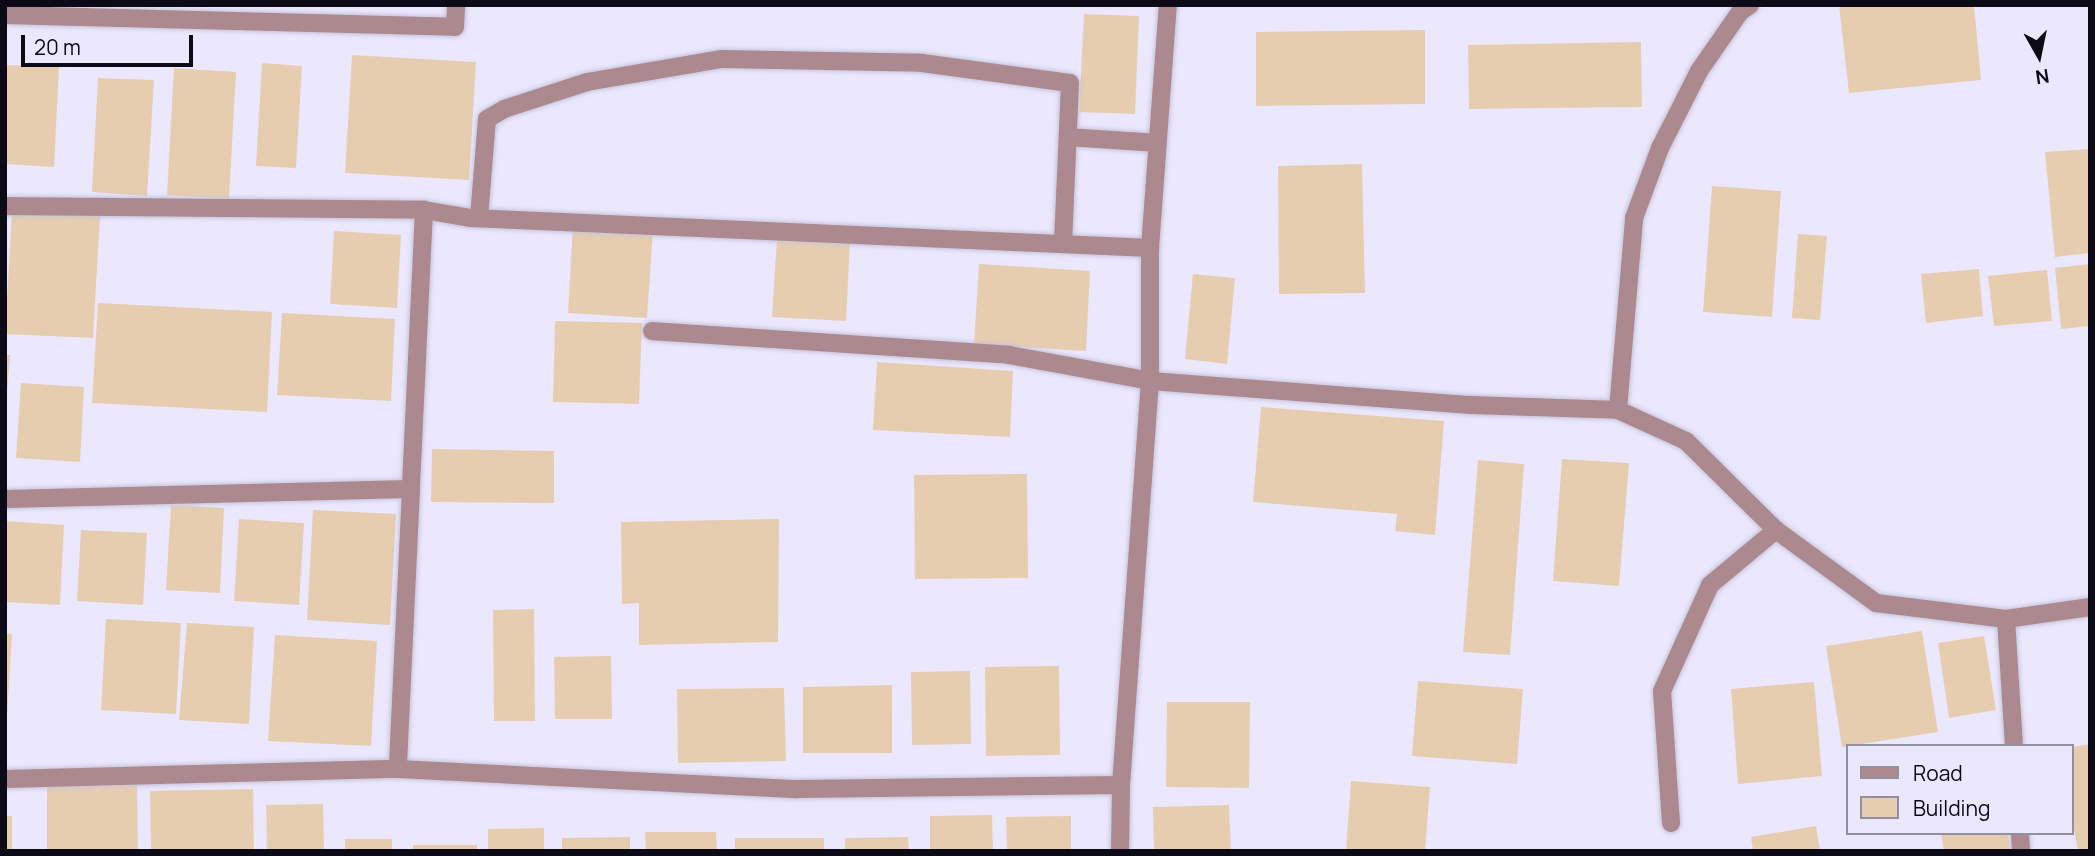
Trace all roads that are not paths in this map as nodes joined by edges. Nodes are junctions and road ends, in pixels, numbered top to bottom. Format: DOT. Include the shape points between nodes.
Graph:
graph roads {
  1 [pos="456,5"];
  2 [pos="1168,5"];
  3 [pos="1750,5"];
  4 [pos="193,13"];
  5 [pos="5,15"];
  6 [pos="1068,137"];
  7 [pos="1158,143"];
  8 [pos="5,206"];
  9 [pos="424,210"];
  10 [pos="479,218"];
  11 [pos="1063,244"];
  12 [pos="1150,248"];
  13 [pos="652,331"];
  14 [pos="1150,381"];
  15 [pos="1618,410"];
  16 [pos="411,489"];
  17 [pos="5,499"];
  18 [pos="1776,530"];
  19 [pos="2090,607"];
  20 [pos="2006,619"];
  21 [pos="2014,744"];
  22 [pos="398,769"];
  23 [pos="5,779"];
  24 [pos="1121,785"];
  25 [pos="1671,823"];
  26 [pos="1120,851"];
  1 -- 4 [label="street" via="454,27"];
  2 -- 7 [label="street"];
  3 -- 15 [label="street" via="1740,12 1699,71 1660,148 1634,218"];
  4 -- 5 [label="street"];
  6 -- 7 [label="street"];
  6 -- 10 [label="street" via="1070,83 922,63 722,59 587,82 487,119"];
  6 -- 11 [label="street"];
  7 -- 12 [label="street"];
  8 -- 9 [label="street"];
  9 -- 10 [label="street"];
  9 -- 16 [label="street"];
  10 -- 11 [label="street"];
  11 -- 12 [label="street"];
  12 -- 14 [label="street"];
  13 -- 14 [label="street" via="1009,355"];
  14 -- 15 [label="street" via="1471,405"];
  14 -- 24 [label="street"];
  15 -- 18 [label="street" via="1686,441"];
  16 -- 17 [label="street"];
  16 -- 22 [label="street"];
  18 -- 20 [label="street" via="1876,603"];
  18 -- 25 [label="street" via="1710,585 1662,691"];
  19 -- 20 [label="street"];
  20 -- 21 [label="street"];
  22 -- 23 [label="street"];
  22 -- 24 [label="street" via="798,789"];
  24 -- 26 [label="street"];
}
